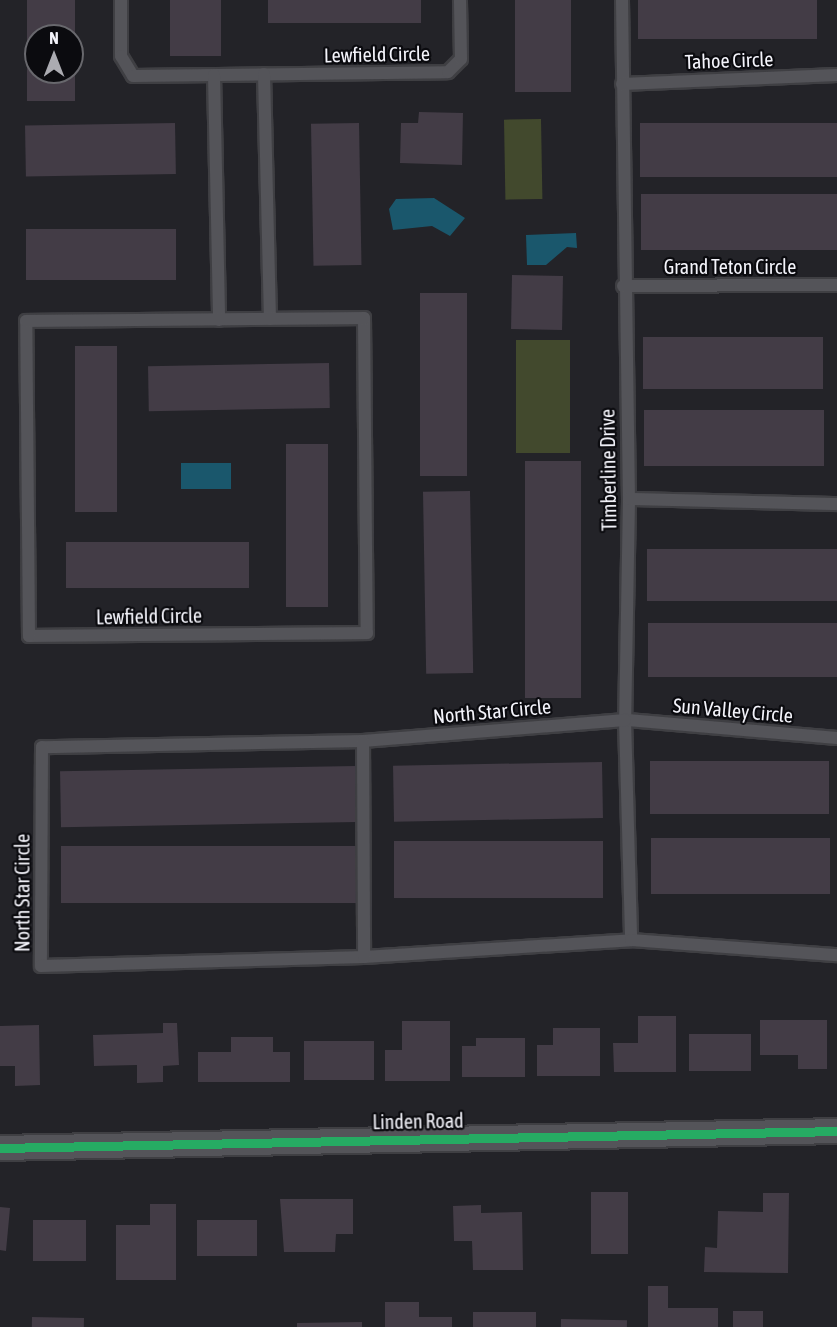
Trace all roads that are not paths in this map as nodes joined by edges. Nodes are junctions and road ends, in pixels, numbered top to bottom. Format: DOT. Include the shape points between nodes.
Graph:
graph roads {
  1 [pos="121,0"];
  2 [pos="460,0"];
  3 [pos="622,0"];
  4 [pos="264,74"];
  5 [pos="214,75"];
  6 [pos="837,75"];
  7 [pos="622,84"];
  8 [pos="623,285"];
  9 [pos="837,285"];
  10 [pos="270,319"];
  11 [pos="219,320"];
  12 [pos="629,500"];
  13 [pos="837,504"];
  14 [pos="625,720"];
  15 [pos="837,738"];
  16 [pos="363,741"];
  17 [pos="631,940"];
  18 [pos="837,954"];
  19 [pos="364,957"];
  20 [pos="837,1131"];
  21 [pos="0,1148"];
  1 -- 5 [label="lane, Lewfield Circle" via="122,56 133,76"];
  2 -- 4 [label="lane, Lewfield Circle" via="461,59 448,72"];
  3 -- 7 [label="lane, Timberline Drive"];
  4 -- 5 [label="lane, Lewfield Circle"];
  4 -- 10 [label="lane"];
  5 -- 11 [label="lane"];
  6 -- 7 [label="lane, Tahoe Circle"];
  7 -- 8 [label="lane, Timberline Drive"];
  8 -- 9 [label="lane, Grand Teton Circle"];
  8 -- 12 [label="lane, Timberline Drive"];
  10 -- 11 [label="lane, Lewfield Circle"];
  10 -- 11 [label="lane, Lewfield Circle" via="364,318 367,633 29,636 26,321"];
  12 -- 13 [label="lane"];
  12 -- 14 [label="lane, Timberline Drive"];
  14 -- 15 [label="lane, Sun Valley Circle"];
  14 -- 16 [label="lane, North Star Circle"];
  14 -- 17 [label="lane, Timberline Drive"];
  16 -- 19 [label="lane"];
  16 -- 19 [label="lane, North Star Circle" via="42,747 40,966"];
  17 -- 18 [label="lane"];
  17 -- 19 [label="lane"];
  20 -- 21 [label="street, Linden Road"];
}
